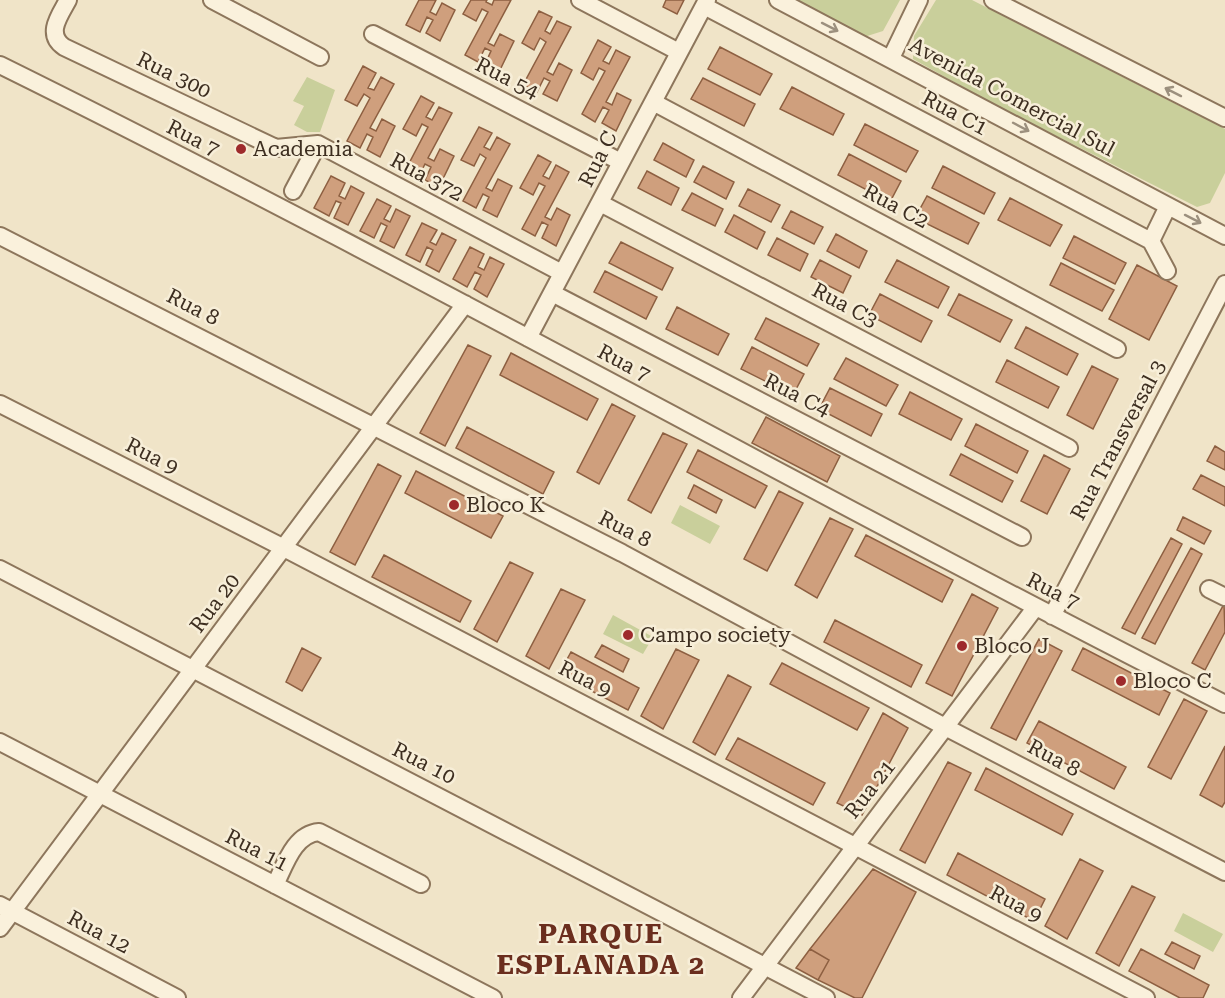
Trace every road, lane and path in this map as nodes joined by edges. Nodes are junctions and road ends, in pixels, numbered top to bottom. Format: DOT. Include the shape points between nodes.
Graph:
graph roads {
  1 [pos="68,0"];
  2 [pos="212,0"];
  3 [pos="580,0"];
  4 [pos="778,0"];
  5 [pos="919,0"];
  6 [pos="993,0"];
  7 [pos="706,3"];
  8 [pos="374,34"];
  9 [pos="679,52"];
  10 [pos="320,57"];
  11 [pos="891,58"];
  12 [pos="0,65"];
  13 [pos="653,102"];
  14 [pos="1225,118"];
  15 [pos="318,144"];
  16 [pos="621,162"];
  17 [pos="293,191"];
  18 [pos="600,203"];
  19 [pos="1168,206"];
  20 [pos="0,236"];
  21 [pos="1225,236"];
  22 [pos="1150,242"];
  23 [pos="1167,271"];
  24 [pos="562,273"];
  25 [pos="1225,284"];
  26 [pos="552,293"];
  27 [pos="465,304"];
  28 [pos="528,338"];
  29 [pos="1117,349"];
  30 [pos="0,404"];
  31 [pos="375,425"];
  32 [pos="1069,448"];
  33 [pos="1022,537"];
  34 [pos="284,548"];
  35 [pos="0,569"];
  36 [pos="1209,589"];
  37 [pos="1225,597"];
  38 [pos="1035,608"];
  39 [pos="1052,616"];
  40 [pos="194,669"];
  41 [pos="1225,704"];
  42 [pos="947,728"];
  43 [pos="0,742"];
  44 [pos="99,794"];
  45 [pos="856,844"];
  46 [pos="1225,872"];
  47 [pos="421,884"];
  48 [pos="275,885"];
  49 [pos="6,909"];
  50 [pos="0,928"];
  51 [pos="766,966"];
  52 [pos="177,998"];
  53 [pos="493,998"];
  54 [pos="741,998"];
  55 [pos="826,998"];
  56 [pos="1146,998"];
  1 -- 15 [label="street, Rua 300" via="55,26 55,38 63,46 276,148"];
  2 -- 10 [label="street"];
  3 -- 9 [label="street"];
  4 -- 11 [label="street, Avenida Comercial Sul, one-way"];
  5 -- 11 [label="street"];
  14 -- 6 [label="street, one-way"];
  7 -- 9 [label="street, Rua C"];
  7 -- 22 [label="street, Rua C1"];
  8 -- 16 [label="street, Rua 54"];
  9 -- 13 [label="street, Rua C"];
  11 -- 19 [label="street, Avenida Comercial Sul, one-way"];
  12 -- 27 [label="street, Rua 7"];
  13 -- 16 [label="street, Rua C"];
  13 -- 29 [label="street, Rua C2"];
  15 -- 17 [label="street"];
  15 -- 24 [label="street, Rua 372"];
  16 -- 18 [label="street, Rua C"];
  18 -- 24 [label="street, Rua C"];
  18 -- 32 [label="street, Rua C3"];
  19 -- 21 [label="street, Avenida Comercial Sul, one-way"];
  19 -- 22 [label="street"];
  20 -- 31 [label="street, Rua 8"];
  22 -- 23 [label="street"];
  24 -- 26 [label="street, Rua C"];
  25 -- 39 [label="street, Rua Transversal 3"];
  26 -- 28 [label="street, Rua C"];
  26 -- 33 [label="street, Rua C4"];
  27 -- 28 [label="street, Rua 7"];
  27 -- 31 [label="street, Rua 20"];
  28 -- 38 [label="street, Rua 7"];
  30 -- 34 [label="street, Rua 9"];
  31 -- 34 [label="street, Rua 20"];
  31 -- 42 [label="street, Rua 8" via="705,596"];
  34 -- 40 [label="street, Rua 20"];
  34 -- 45 [label="street, Rua 9"];
  35 -- 40 [label="street, Rua 10"];
  36 -- 37 [label="street"];
  38 -- 39 [label="street, Rua 7"];
  38 -- 42 [label="street, Rua 21"];
  39 -- 41 [label="street, Rua 7"];
  40 -- 44 [label="street, Rua 20"];
  40 -- 51 [label="street, Rua 10"];
  42 -- 45 [label="street, Rua 21"];
  42 -- 46 [label="street, Rua 8"];
  43 -- 44 [label="street, Rua 11"];
  44 -- 48 [label="street, Rua 11"];
  44 -- 49 [label="street, Rua 20"];
  45 -- 51 [label="street, Rua 21"];
  45 -- 56 [label="street, Rua 9"];
  47 -- 48 [label="street" via="319,832 311,832 301,839"];
  48 -- 53 [label="street, Rua 11"];
  49 -- 50 [label="street, Rua 20"];
  49 -- 52 [label="street, Rua 12"];
  51 -- 54 [label="street, Rua 21"];
  51 -- 55 [label="street, Rua 10"];
}
